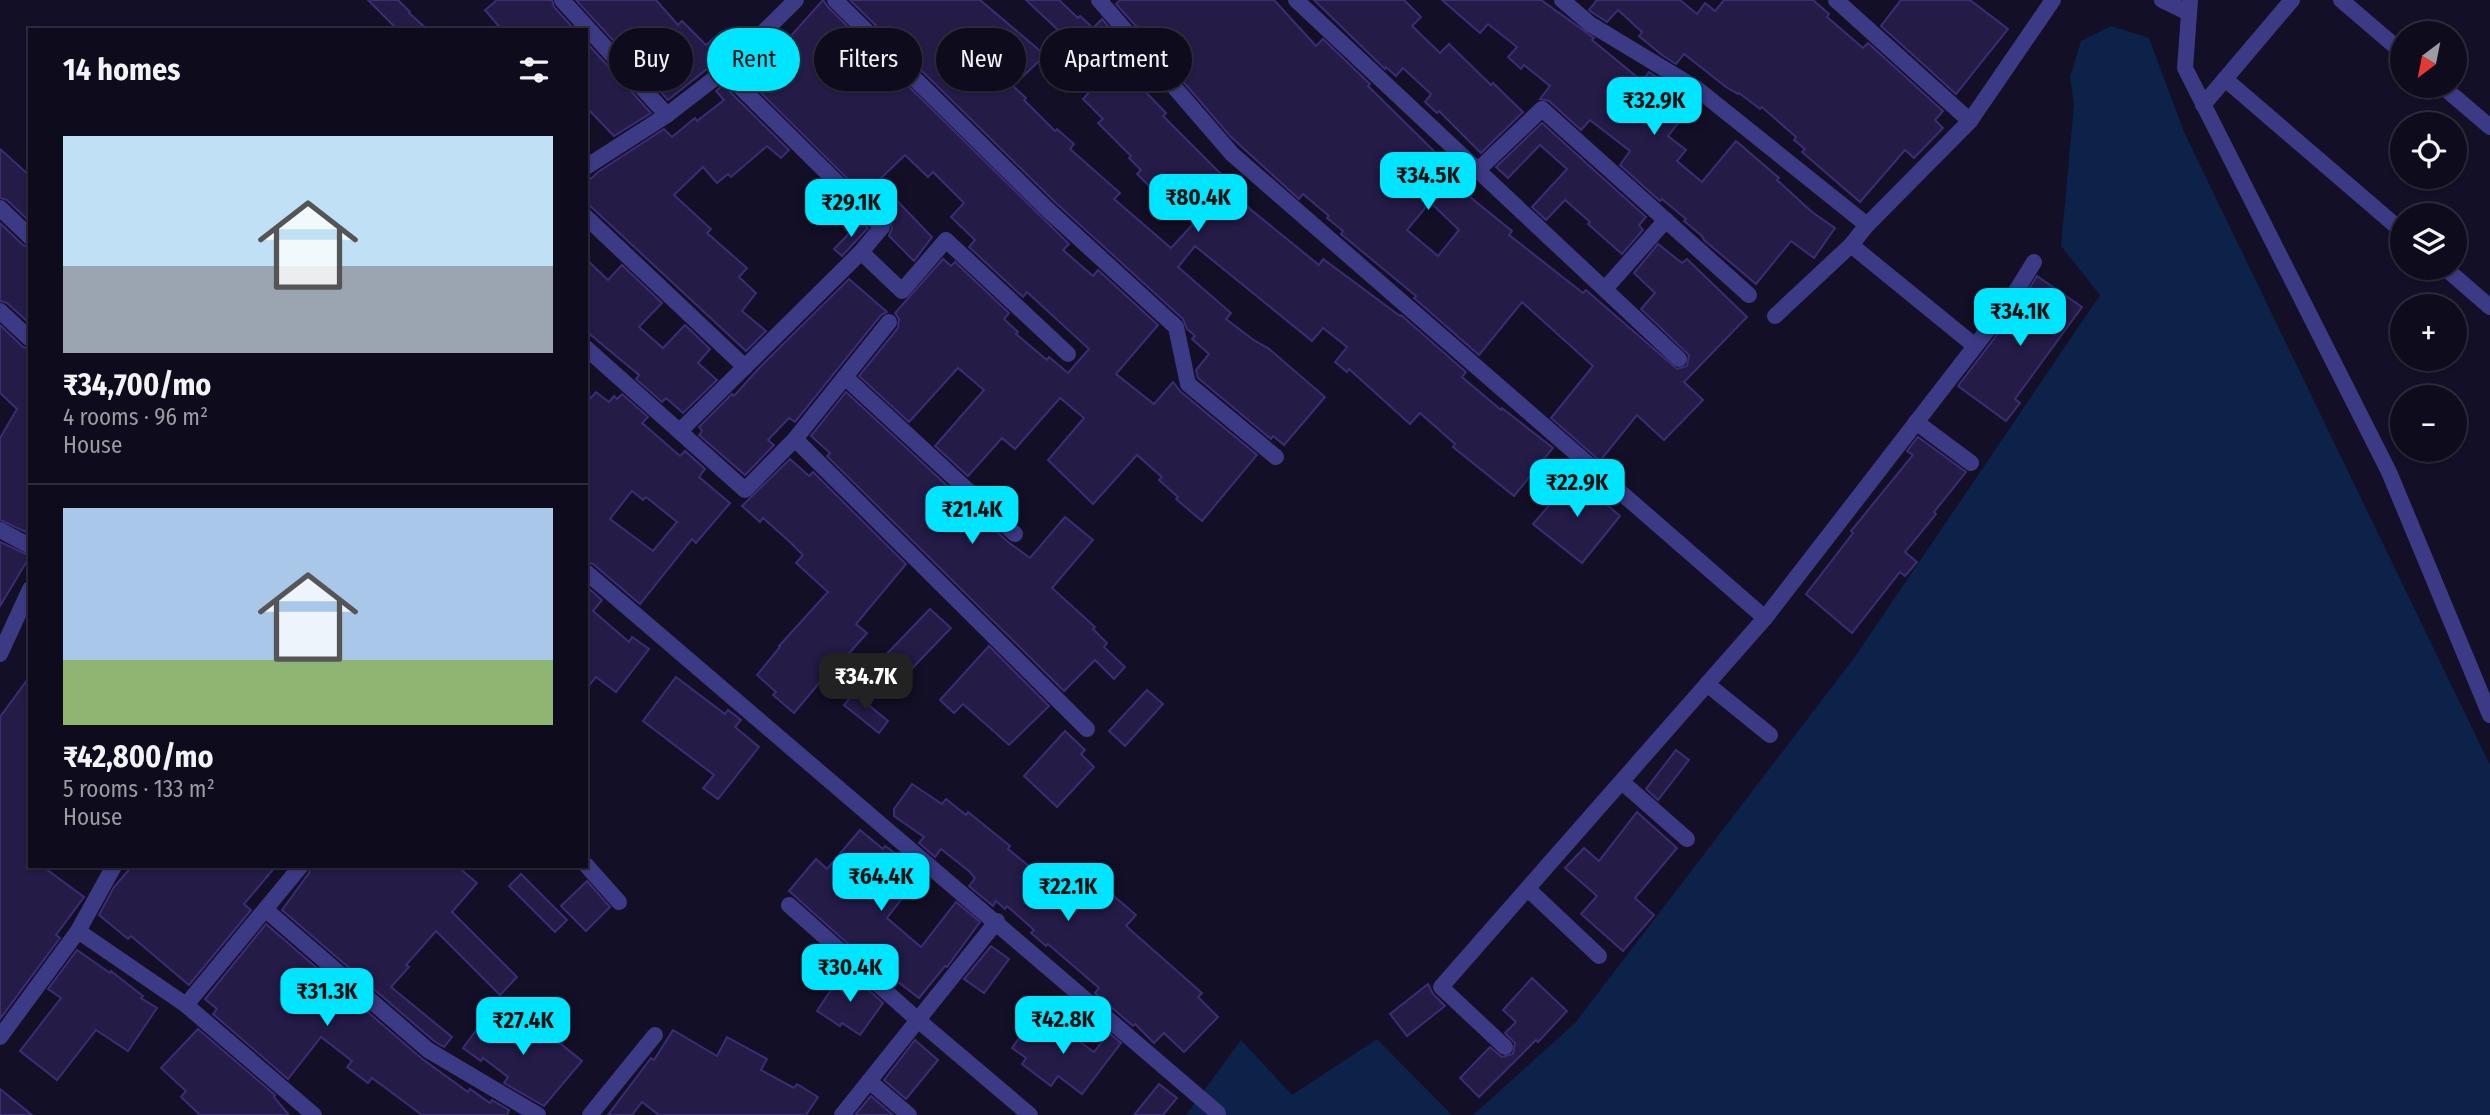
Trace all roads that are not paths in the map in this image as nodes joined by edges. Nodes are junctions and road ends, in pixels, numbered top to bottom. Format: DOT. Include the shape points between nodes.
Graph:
graph roads {
  1 [pos="562,0"];
  2 [pos="796,0"];
  3 [pos="835,0"];
  4 [pos="1099,0"];
  5 [pos="1296,0"];
  6 [pos="1562,0"];
  7 [pos="1836,0"];
  8 [pos="2053,0"];
  9 [pos="2162,0"];
  10 [pos="2292,0"];
  11 [pos="2341,0"];
  12 [pos="2189,7"];
  13 [pos="588,28"];
  14 [pos="588,28"];
  15 [pos="768,28"];
  16 [pos="2390,42"];
  17 [pos="2225,79"];
  18 [pos="707,84"];
  19 [pos="744,91"];
  20 [pos="2456,98"];
  21 [pos="2203,105"];
  22 [pos="667,115"];
  23 [pos="1969,121"];
  24 [pos="2490,127"];
  25 [pos="588,166"];
  26 [pos="1478,170"];
  27 [pos="0,208"];
  28 [pos="588,219"];
  29 [pos="1666,220"];
  30 [pos="2390,221"];
  31 [pos="1867,225"];
  32 [pos="28,235"];
  33 [pos="1851,245"];
  34 [pos="861,252"];
  35 [pos="2034,262"];
  36 [pos="2459,280"];
  37 [pos="1605,289"];
  38 [pos="1749,295"];
  39 [pos="2490,307"];
  40 [pos="0,311"];
  41 [pos="1775,316"];
  42 [pos="889,322"];
  43 [pos="28,337"];
  44 [pos="1975,346"];
  45 [pos="588,350"];
  46 [pos="1068,354"];
  47 [pos="1679,359"];
  48 [pos="745,367"];
  49 [pos="845,377"];
  50 [pos="1916,422"];
  51 [pos="680,431"];
  52 [pos="795,439"];
  53 [pos="1276,457"];
  54 [pos="1971,463"];
  55 [pos="0,530"];
  56 [pos="1015,534"];
  57 [pos="28,545"];
  58 [pos="588,574"];
  59 [pos="28,593"];
  60 [pos="1765,618"];
  61 [pos="0,654"];
  62 [pos="1707,684"];
  63 [pos="2490,715"];
  64 [pos="1087,729"];
  65 [pos="1770,736"];
  66 [pos="1622,782"];
  67 [pos="1688,839"];
  68 [pos="588,867"];
  69 [pos="113,868"];
  70 [pos="299,868"];
  71 [pos="1528,889"];
  72 [pos="619,902"];
  73 [pos="789,905"];
  74 [pos="266,909"];
  75 [pos="997,921"];
  76 [pos="78,931"];
  77 [pos="1599,956"];
  78 [pos="186,1005"];
  79 [pos="919,1021"];
  80 [pos="655,1035"];
  81 [pos="0,1037"];
  82 [pos="1505,1047"];
  83 [pos="869,1082"];
  84 [pos="1218,1113"];
  85 [pos="314,1115"];
  86 [pos="538,1115"];
  87 [pos="590,1115"];
  88 [pos="842,1115"];
  89 [pos="909,1115"];
  90 [pos="1030,1115"];
  1 -- 14 [label="street"];
  2 -- 15 [label="street"];
  3 -- 53 [label="street" via="1048,210 1176,327 1188,384"];
  4 -- 60 [label="street" via="1232,154"];
  5 -- 26 [label="street"];
  6 -- 31 [label="street" via="1590,24 1696,88"];
  7 -- 23 [label="street"];
  8 -- 23 [label="street"];
  9 -- 12 [label="street"];
  10 -- 17 [label="street"];
  11 -- 16 [label="street"];
  12 -- 21 [label="street" via="2185,68"];
  13 -- 22 [label="street"];
  17 -- 21 [label="street"];
  17 -- 30 [label="street"];
  18 -- 22 [label="street"];
  19 -- 34 [label="street" via="882,228"];
  20 -- 24 [label="street"];
  21 -- 63 [label="street" via="2389,472"];
  22 -- 25 [label="street"];
  23 -- 31 [label="street"];
  26 -- 29 [label="street" via="1542,109"];
  26 -- 37 [label="street"];
  27 -- 32 [label="street"];
  28 -- 48 [label="street"];
  29 -- 37 [label="street"];
  29 -- 38 [label="street"];
  31 -- 33 [label="street"];
  33 -- 41 [label="street"];
  33 -- 44 [label="street"];
  34 -- 46 [label="street" via="902,291 946,240"];
  34 -- 48 [label="street"];
  35 -- 44 [label="street"];
  36 -- 39 [label="street"];
  37 -- 47 [label="street"];
  40 -- 43 [label="street"];
  42 -- 49 [label="street"];
  44 -- 50 [label="street"];
  45 -- 51 [label="street"];
  48 -- 51 [label="street"];
  49 -- 52 [label="street"];
  49 -- 56 [label="street"];
  50 -- 54 [label="street"];
  50 -- 60 [label="street"];
  51 -- 52 [label="street" via="745,490"];
  52 -- 64 [label="street"];
  55 -- 57 [label="street"];
  58 -- 75 [label="street"];
  59 -- 61 [label="street"];
  60 -- 62 [label="street"];
  62 -- 65 [label="street"];
  62 -- 66 [label="street"];
  66 -- 67 [label="street"];
  66 -- 71 [label="street"];
  68 -- 72 [label="street"];
  69 -- 76 [label="street"];
  70 -- 74 [label="street"];
  71 -- 77 [label="street"];
  71 -- 82 [label="street" via="1441,987"];
  73 -- 79 [label="street"];
  74 -- 78 [label="street"];
  74 -- 86 [label="street" via="428,1050"];
  75 -- 79 [label="street"];
  75 -- 84 [label="street"];
  76 -- 78 [label="street"];
  76 -- 81 [label="street"];
  78 -- 85 [label="street"];
  79 -- 83 [label="street"];
  79 -- 90 [label="street"];
  80 -- 87 [label="street"];
  83 -- 88 [label="street"];
  83 -- 89 [label="street"];
}
